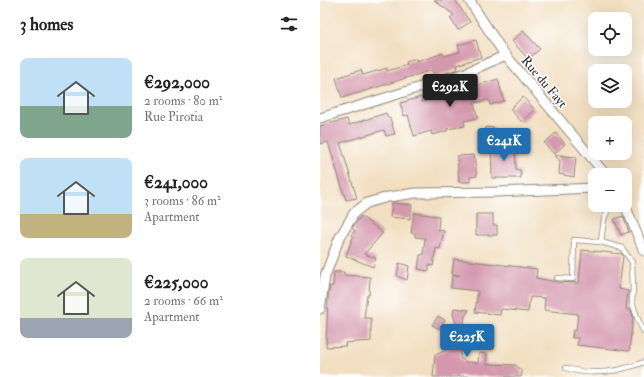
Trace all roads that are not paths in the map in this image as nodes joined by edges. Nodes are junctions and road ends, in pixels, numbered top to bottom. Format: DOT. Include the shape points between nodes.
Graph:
graph roads {
  1 [pos="469,0"];
  2 [pos="506,55"];
  3 [pos="320,118"];
  4 [pos="600,168"];
  5 [pos="588,188"];
  6 [pos="607,212"];
  7 [pos="628,212"];
  8 [pos="601,242"];
  9 [pos="644,251"];
  10 [pos="557,278"];
  11 [pos="320,309"];
  12 [pos="644,332"];
  13 [pos="644,362"];
  14 [pos="566,368"];
  1 -- 2 [label="street, Rue du Fayt"];
  2 -- 3 [label="street" via="463,74"];
  2 -- 4 [label="street, Rue du Fayt"];
  5 -- 11 [label="street" via="416,193 367,203 354,213 339,239 325,276"];
  6 -- 8 [label="lane"];
  7 -- 9 [label="street"];
  8 -- 10 [label="lane" via="574,240 573,279"];
  8 -- 12 [label="lane" via="622,248 632,262 632,302"];
  13 -- 14 [label="lane" via="624,370 582,373"];
}
